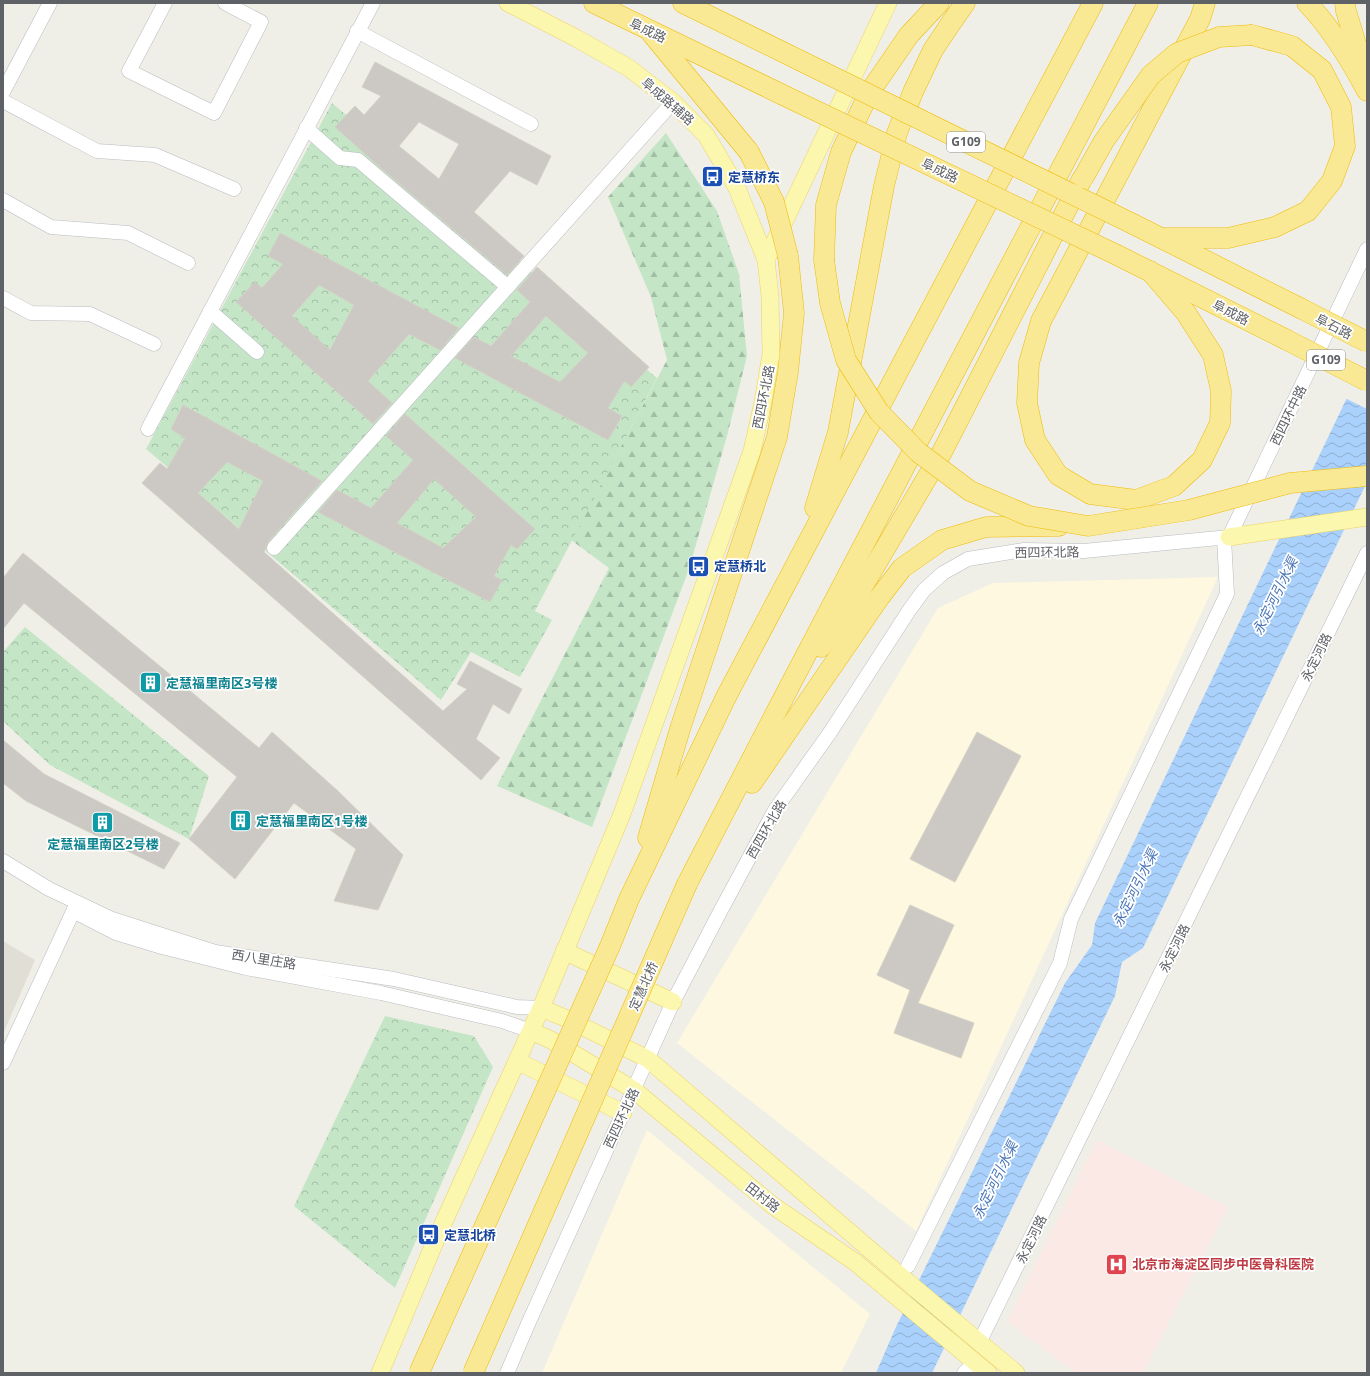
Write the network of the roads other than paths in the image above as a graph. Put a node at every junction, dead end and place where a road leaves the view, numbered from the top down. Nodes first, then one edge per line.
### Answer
1 (50, 3) edge
2 (165, 3) edge
3 (225, 3) edge
4 (373, 3) edge
5 (508, 3) edge
6 (594, 3) edge
7 (683, 3) edge
8 (888, 3) edge
9 (939, 3) edge
10 (965, 3) edge
11 (1093, 3) edge
12 (1148, 3) edge
13 (1205, 3) edge
14 (1307, 3) edge
15 (1345, 3) edge
16 (648, 30) junction
17 (357, 31) junction
18 (1367, 78) edge
19 (1367, 91) edge
20 (3, 92) edge
21 (3, 101) edge
22 (673, 102) junction
23 (531, 124) dead end
24 (306, 128) junction
25 (234, 189) dead end
26 (3, 200) edge
27 (1162, 238) junction
28 (1367, 249) edge
29 (766, 260) junction
30 (188, 263) dead end
31 (1150, 271) junction
32 (508, 287) junction
33 (3, 298) edge
34 (210, 311) junction
35 (1367, 342) edge
36 (154, 344) dead end
37 (257, 352) dead end
38 (1367, 381) edge
39 (148, 429) dead end
40 (1367, 476) edge
41 (1366, 517) edge
42 (1088, 526) junction
43 (1226, 538) junction
44 (274, 548) dead end
45 (1367, 553) edge
46 (801, 554) junction
47 (786, 693) junction
48 (705, 850) junction
49 (3, 861) edge
50 (3, 872) edge
51 (629, 899) junction
52 (74, 907) junction
53 (564, 951) junction
54 (674, 1002) junction
55 (541, 1008) junction
56 (531, 1031) junction
57 (648, 1059) junction
58 (517, 1061) junction
59 (3, 1064) edge
60 (634, 1090) junction
61 (623, 1113) junction
62 (908, 1266) dead end
63 (976, 1339) junction
64 (967, 1362) edge
65 (380, 1373) edge
66 (419, 1373) edge
67 (473, 1373) edge
68 (507, 1373) edge
69 (988, 1373) edge
70 (1016, 1373) edge

1 - 20 street
2 - 3 street
4 - 17 street
5 - 22 main road, 阜成路辅路
6 - 16 highway, 阜成路 / G109
7 - 27 highway, G109, bridge
8 - 29 main road
9 - 42 highway, bridge
10 - 46 highway
11 - 46 highway
12 - 47 highway
13 - 31 highway
14 - 19 highway
15 - 18 highway
16 - 31 highway, 阜成路 / G109, bridge
16 - 51 highway, bridge
17 - 23 street
17 - 24 street
21 - 25 street
22 - 29 main road, 阜成路辅路
22 - 32 street
24 - 32 street
24 - 34 street
26 - 30 street
27 - 35 highway, 阜石路 / G109, bridge
27 - 47 highway, bridge
28 - 43 street, 西四环中路
29 - 53 main road, 西四环北路
31 - 38 highway, 阜成路 / G109, bridge
32 - 44 street
33 - 36 street
34 - 37 street
34 - 39 street
40 - 42 highway, bridge
41 - 43 main road
42 - 48 highway, bridge
43 - 54 street, 西四环北路
43 - 62 street
45 - 63 street, 永定河路
46 - 51 highway
47 - 48 highway
48 - 67 highway, 定慧北桥, bridge
49 - 52 street, 西八里庄路
50 - 52 street, 西八里庄路
51 - 66 highway, bridge
52 - 55 street, 西八里庄路
52 - 56 street, 西八里庄路
52 - 59 street
53 - 54 main road
53 - 55 main road, 西四环北路
54 - 57 street, 西四环北路
55 - 56 main road, 西四环北路
55 - 57 main road
56 - 58 main road, 西四环北路
56 - 60 main road, 田村路
57 - 60 street, 西四环北路
57 - 63 main road
58 - 61 main road
58 - 65 main road, 西四环北路
60 - 61 street, 西四环北路
60 - 64 main road, 田村路
61 - 68 street, 西四环北路
63 - 70 main road
64 - 69 main road, 田村路

